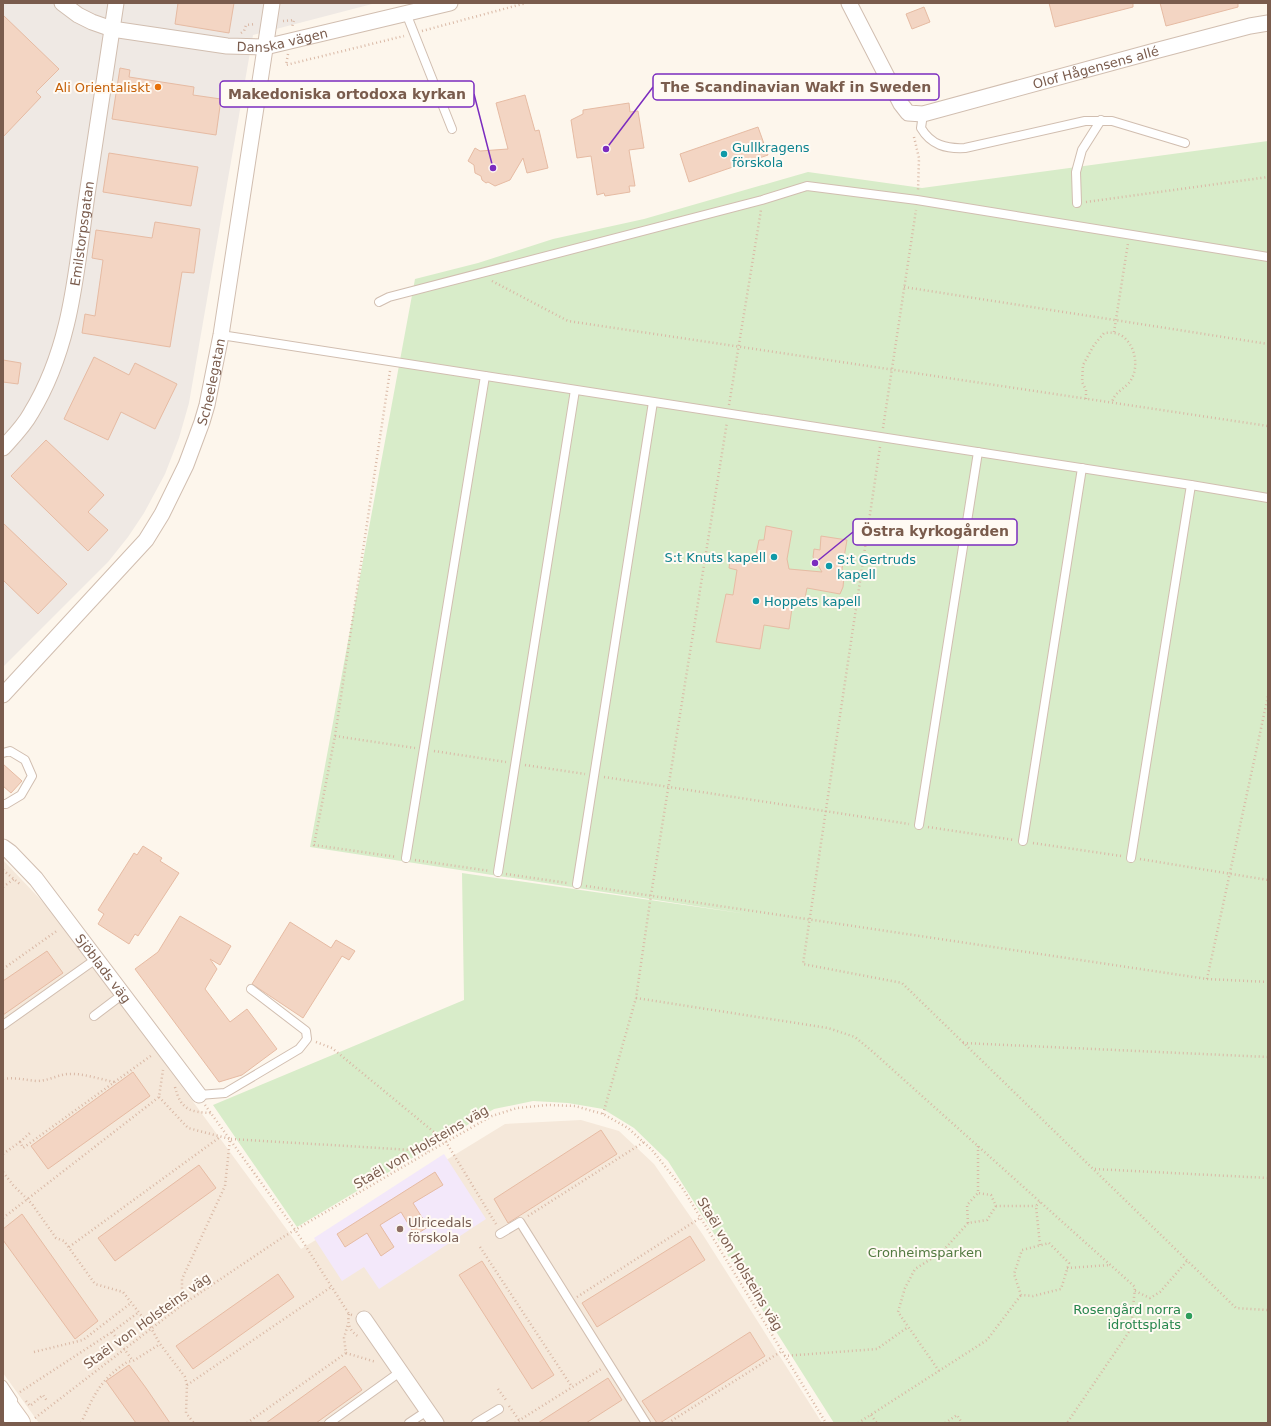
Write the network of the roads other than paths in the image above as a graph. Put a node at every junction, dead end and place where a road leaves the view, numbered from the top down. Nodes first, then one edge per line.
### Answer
1 (62, 3) edge
2 (116, 3) edge
3 (272, 3) edge
4 (450, 3) edge
5 (849, 3) edge
6 (406, 13) junction
7 (1268, 23) edge
8 (112, 29) junction
9 (266, 47) junction
10 (916, 113) junction
11 (1101, 120) junction
12 (452, 130) dead end
13 (1185, 143) dead end
14 (1077, 203) dead end
15 (1268, 257) edge
16 (379, 302) dead end
17 (221, 335) junction
18 (485, 376) junction
19 (575, 390) junction
20 (653, 402) junction
21 (3, 448) edge
22 (978, 452) junction
23 (1082, 468) junction
24 (1191, 485) junction
25 (1268, 498) edge
26 (3, 695) edge
27 (3, 753) edge
28 (3, 804) edge
29 (919, 825) road end
30 (1022, 841) road end
31 (3, 847) edge
32 (406, 858) road end
33 (1131, 858) road end
34 (498, 872) road end
35 (577, 884) road end
36 (96, 959) junction
37 (251, 989) dead end
38 (123, 994) junction
39 (94, 1016) dead end
40 (3, 1025) edge
41 (198, 1095) joint
42 (500, 1234) road end
43 (364, 1319) road end
44 (400, 1372) junction
45 (3, 1385) edge
46 (13, 1394) edge
47 (499, 1408) dead end
48 (427, 1411) junction
49 (27, 1422) edge
50 (329, 1423) edge
51 (409, 1423) edge
52 (436, 1423) edge
53 (476, 1423) edge
54 (646, 1423) edge

1 - 8 street, Danska vägen
2 - 8 street, Emilstorpsgatan
3 - 9 street, Scheelegatan
4 - 6 street, Danska vägen
5 - 10 street
6 - 9 street, Danska vägen
6 - 12 lane
7 - 10 street, Olof Hågensens allé
8 - 9 street, Danska vägen
8 - 21 street, Emilstorpsgatan
9 - 17 street, Scheelegatan
10 - 11 lane
11 - 13 lane
11 - 14 lane
15 - 16 lane
17 - 18 lane
17 - 26 street, Scheelegatan
18 - 19 lane
18 - 32 lane
19 - 20 lane
19 - 34 lane
20 - 22 lane
20 - 35 lane
22 - 23 lane
22 - 29 lane
23 - 24 lane
23 - 30 lane
24 - 25 lane
24 - 33 lane
27 - 28 lane
31 - 36 street, Sjöblads väg
36 - 38 street, Sjöblads väg
36 - 40 lane
37 - 41 lane
38 - 39 lane
38 - 41 street, Sjöblads väg
42 - 54 lane
43 - 44 street
44 - 48 street
44 - 50 lane
45 - 49 lane
46 - 49 main road
47 - 53 lane
48 - 51 lane
48 - 52 street

